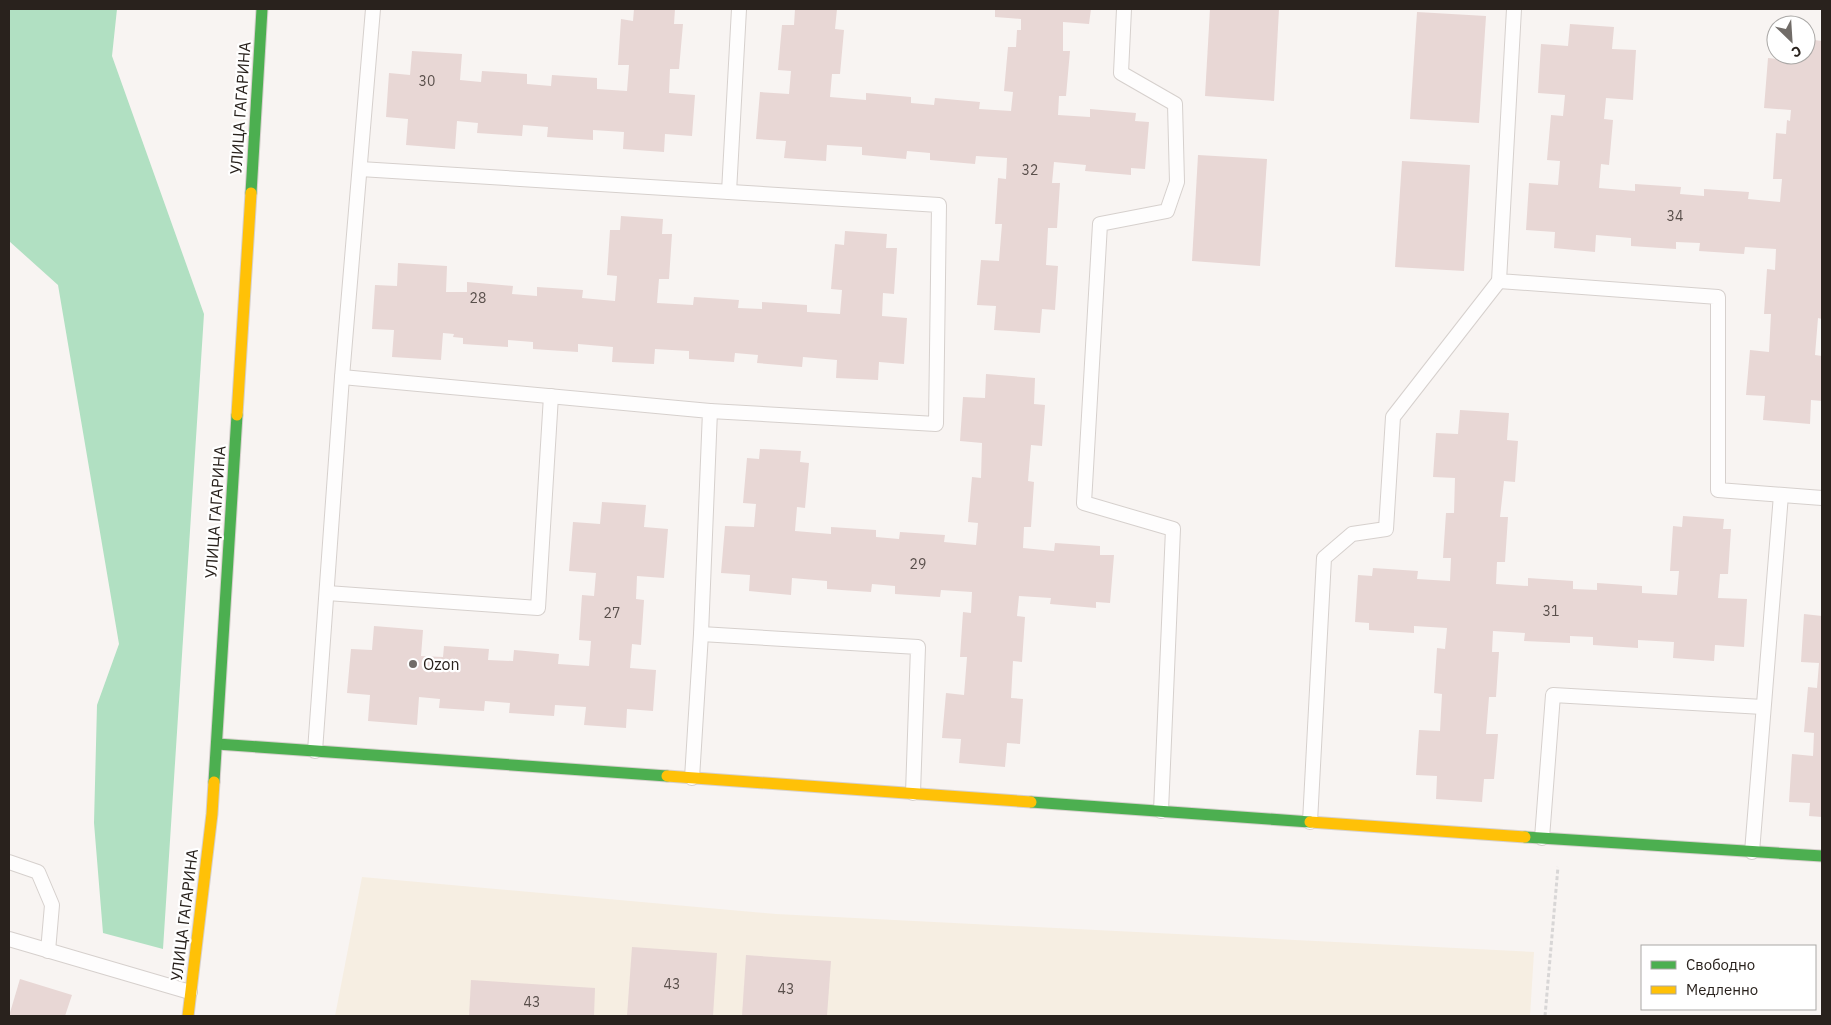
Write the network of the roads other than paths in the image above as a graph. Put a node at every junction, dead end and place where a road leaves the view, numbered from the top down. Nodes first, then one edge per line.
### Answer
1 (262, 9) edge
2 (373, 9) edge
3 (739, 9) edge
4 (1124, 9) edge
5 (1514, 9) edge
6 (360, 168) junction
7 (729, 192) junction
8 (1500, 281) junction
9 (342, 377) junction
10 (551, 396) junction
11 (710, 411) junction
12 (1781, 495) junction
13 (1822, 498) edge
14 (326, 593) junction
15 (701, 634) junction
16 (1764, 708) junction
17 (217, 744) junction
18 (315, 751) junction
19 (692, 778) junction
20 (914, 794) junction
21 (1161, 811) junction
22 (1310, 822) junction
23 (1542, 838) junction
24 (1752, 852) junction
25 (1822, 856) edge
26 (9, 862) edge
27 (9, 939) edge
28 (48, 951) junction
29 (190, 992) junction
30 (188, 1016) edge

1 - 17 street, УЛИЦА ГАГАРИНА
2 - 6 lane
3 - 7 lane
4 - 21 lane
5 - 8 lane
6 - 7 lane
6 - 9 lane
7 - 11 lane
8 - 12 lane
8 - 22 lane
9 - 10 lane
9 - 14 lane
10 - 11 lane
10 - 14 lane
11 - 15 lane
12 - 13 lane
12 - 16 lane
14 - 18 lane
15 - 19 lane
15 - 20 lane
16 - 23 lane
16 - 24 lane
17 - 18 street
17 - 29 street, УЛИЦА ГАГАРИНА
18 - 19 street
19 - 20 street
20 - 21 street
21 - 22 street
22 - 23 street
23 - 24 street
24 - 25 street
26 - 28 lane
27 - 28 lane
28 - 29 lane
29 - 30 street, УЛИЦА ГАГАРИНА

